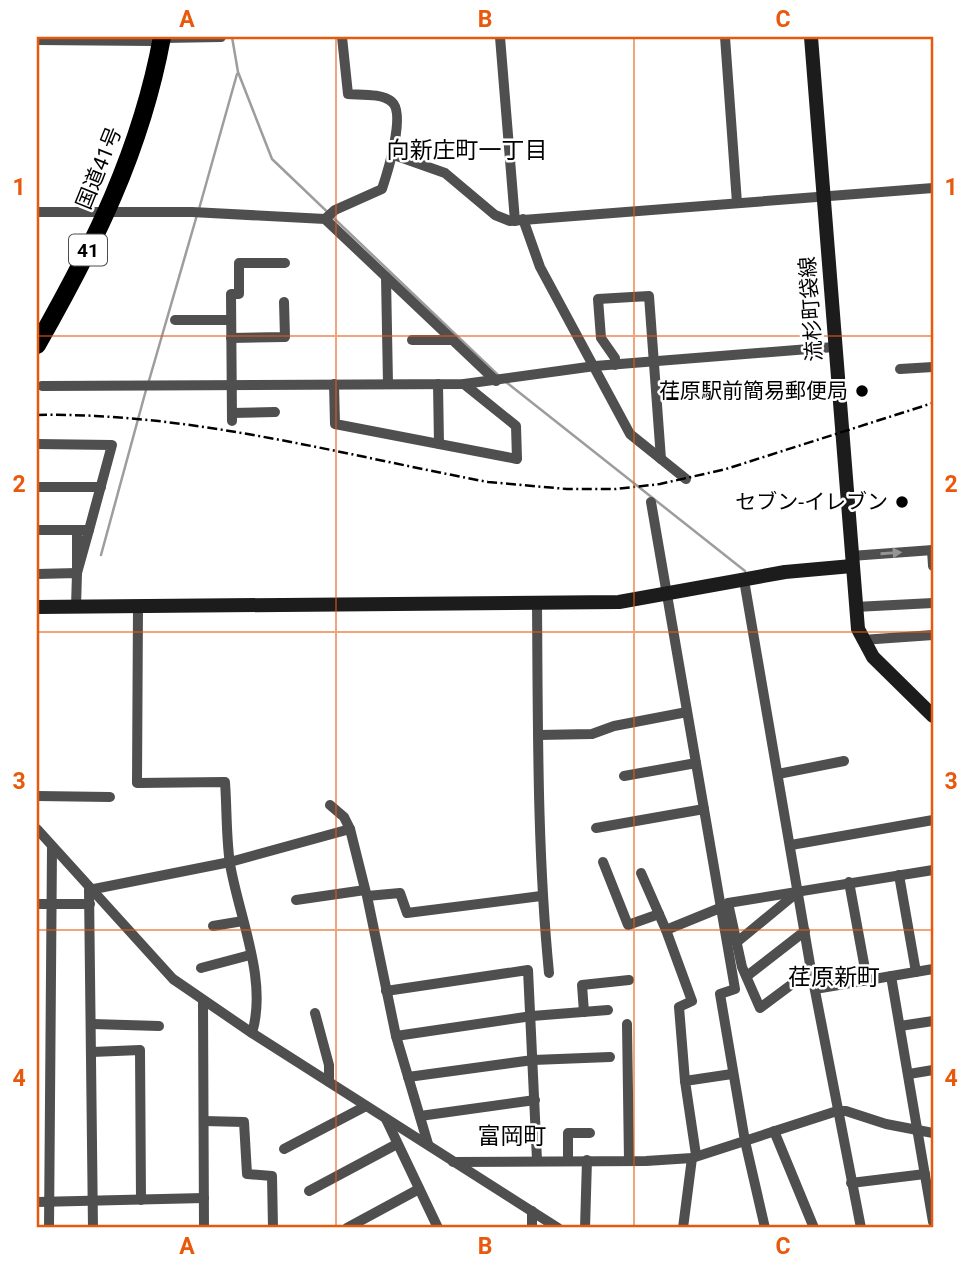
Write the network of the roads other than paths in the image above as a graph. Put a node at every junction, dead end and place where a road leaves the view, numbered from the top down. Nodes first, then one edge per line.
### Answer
1 (221, 37) edge
2 (342, 37) edge
3 (500, 37) edge
4 (725, 37) edge
5 (811, 37) edge
6 (157, 38) edge
7 (37, 40) edge
8 (129, 150) junction
9 (394, 155) junction
10 (933, 188) edge
11 (824, 197) junction
12 (737, 203) junction
13 (37, 212) edge
14 (325, 219) junction
15 (519, 220) junction
16 (285, 263) dead end
17 (386, 277) junction
18 (284, 302) dead end
19 (175, 320) dead end
20 (231, 320) junction
21 (37, 328) edge
22 (231, 338) junction
23 (412, 340) dead end
24 (453, 340) junction
25 (37, 345) edge
26 (834, 347) junction
27 (654, 362) junction
28 (615, 365) junction
29 (595, 366) junction
30 (933, 367) edge
31 (900, 369) dead end
32 (496, 381) junction
33 (231, 384) junction
34 (334, 384) junction
35 (388, 384) junction
36 (438, 384) junction
37 (464, 384) junction
38 (42, 386) dead end
39 (275, 412) dead end
40 (37, 444) edge
41 (439, 444) junction
42 (661, 459) junction
43 (686, 479) dead end
44 (37, 487) edge
45 (101, 487) junction
46 (651, 502) dead end
47 (37, 530) edge
48 (77, 530) junction
49 (89, 530) junction
50 (933, 550) edge
51 (851, 561) junction
52 (933, 566) edge
53 (37, 573) edge
54 (77, 573) junction
55 (744, 580) junction
56 (667, 594) junction
57 (537, 603) junction
58 (933, 603) edge
59 (138, 606) junction
60 (37, 607) edge
61 (76, 607) junction
62 (856, 607) junction
63 (933, 635) edge
64 (862, 640) junction
65 (687, 712) junction
66 (933, 716) edge
67 (538, 735) junction
68 (844, 761) dead end
69 (696, 762) junction
70 (778, 774) junction
71 (624, 776) dead end
72 (37, 796) edge
73 (110, 797) dead end
74 (330, 804) dead end
75 (704, 809) junction
76 (933, 820) edge
77 (596, 828) dead end
78 (37, 829) edge
79 (350, 829) junction
80 (791, 845) junction
81 (52, 847) junction
82 (230, 862) junction
83 (603, 862) dead end
84 (933, 870) edge
85 (641, 873) dead end
86 (899, 875) junction
87 (849, 882) junction
88 (89, 890) junction
89 (799, 891) junction
90 (366, 893) junction
91 (541, 896) junction
92 (296, 900) dead end
93 (37, 904) edge
94 (50, 904) junction
95 (90, 904) junction
96 (723, 906) junction
97 (659, 914) junction
98 (243, 920) junction
99 (213, 926) dead end
100 (666, 930) junction
101 (805, 931) junction
102 (737, 942) junction
103 (250, 955) junction
104 (201, 968) dead end
105 (933, 969) edge
106 (811, 970) junction
107 (916, 972) junction
108 (549, 973) dead end
109 (747, 976) junction
110 (891, 976) junction
111 (629, 979) dead end
112 (867, 980) junction
113 (816, 989) junction
114 (386, 991) junction
115 (203, 1001) junction
116 (608, 1010) dead end
117 (584, 1012) junction
118 (314, 1013) dead end
119 (532, 1016) junction
120 (933, 1021) edge
121 (92, 1024) junction
122 (627, 1024) dead end
123 (159, 1026) dead end
124 (901, 1026) junction
125 (251, 1033) junction
126 (396, 1036) junction
127 (92, 1052) junction
128 (610, 1057) dead end
129 (533, 1059) junction
130 (933, 1070) edge
131 (909, 1073) junction
132 (732, 1074) junction
133 (408, 1077) junction
134 (685, 1081) junction
135 (329, 1082) junction
136 (535, 1100) junction
137 (366, 1106) junction
138 (837, 1111) junction
139 (420, 1116) junction
140 (385, 1119) junction
141 (204, 1121) junction
142 (774, 1131) junction
143 (590, 1132) dead end
144 (919, 1132) junction
145 (933, 1133) edge
146 (745, 1141) junction
147 (397, 1143) junction
148 (428, 1144) junction
149 (284, 1149) dead end
150 (694, 1156) junction
151 (537, 1160) junction
152 (568, 1160) junction
153 (587, 1160) junction
154 (629, 1161) junction
155 (452, 1162) junction
156 (925, 1174) junction
157 (851, 1183) junction
158 (419, 1189) junction
159 (309, 1191) dead end
160 (204, 1198) junction
161 (141, 1200) junction
162 (93, 1201) junction
163 (37, 1202) edge
164 (49, 1202) junction
165 (532, 1212) junction
166 (933, 1222) edge
167 (49, 1228) edge
168 (93, 1228) edge
169 (204, 1228) edge
170 (274, 1228) edge
171 (347, 1228) edge
172 (438, 1228) edge
173 (532, 1228) edge
174 (558, 1228) edge
175 (585, 1228) edge
176 (683, 1228) edge
177 (765, 1228) edge
178 (814, 1228) edge
179 (861, 1228) edge

1 - 6 street
2 - 9 street
3 - 15 street
4 - 12 street
5 - 11 street, 流杉町袋線
6 - 7 street
6 - 8 highway, 国道41号 / 41
8 - 21 highway, 国道41号 / 41
8 - 25 highway, 国道41号 / 41
9 - 14 street
9 - 15 street
10 - 11 street
11 - 12 street
11 - 26 street, 流杉町袋線
12 - 15 street
13 - 14 street
14 - 17 street
15 - 29 street
16 - 20 street
17 - 24 street
17 - 35 street
18 - 22 street
19 - 20 street
20 - 22 street
22 - 33 street
23 - 24 street
24 - 32 street
26 - 27 street
26 - 51 street, 流杉町袋線
27 - 28 street
27 - 28 street
27 - 42 street
28 - 29 street
29 - 32 street
29 - 42 street
30 - 31 street
32 - 37 street
33 - 34 street
33 - 38 street
33 - 39 street
34 - 35 street
34 - 41 street
35 - 36 street
36 - 37 street
36 - 41 street
37 - 41 street
40 - 45 street
42 - 43 street
44 - 45 street
45 - 49 street
46 - 56 street
47 - 48 street
48 - 49 street
48 - 54 street
49 - 54 street
51 -> 50 street
50 - 52 street
51 - 55 street
51 - 62 street, 流杉町袋線
53 - 54 street
54 - 61 street
55 - 56 street
55 - 70 street
56 - 57 street
56 - 65 street
57 - 59 street
57 - 67 street
58 - 62 street
59 - 61 street
59 - 82 street
60 - 61 street
62 - 64 street, 流杉町袋線
63 - 64 street
64 - 66 street, 流杉町袋線
65 - 67 street
65 - 69 street
67 - 91 street
68 - 70 street
69 - 71 street
69 - 75 street
70 - 80 street
72 - 73 street
74 - 79 street
75 - 77 street
75 - 96 street
76 - 80 street
78 - 81 street
79 - 82 street
79 - 90 street
80 - 89 street
81 - 88 street
81 - 94 street
82 - 88 street
82 - 98 street
83 - 97 street
84 - 86 street
85 - 97 street
86 - 87 street
86 - 107 street
87 - 89 street
87 - 112 street
88 - 95 street
88 - 115 street
89 - 96 street
89 - 101 street
89 - 102 street
90 - 91 street
90 - 92 street
90 - 114 street
91 - 108 street
93 - 94 street
94 - 95 street
94 - 164 street
95 - 121 street
96 - 100 street
96 - 102 street
96 - 132 street
97 - 100 street
98 - 99 street
98 - 103 street
100 - 134 street
101 - 106 street
101 - 109 street
102 - 109 street
103 - 104 street
103 - 125 street
105 - 107 street
106 - 109 street
106 - 113 street
107 - 110 street
110 - 112 street
110 - 124 street
111 - 117 street
112 - 113 street
113 - 138 street
114 - 119 street
114 - 126 street
115 - 125 street
115 - 141 street
116 - 117 street
117 - 119 street
118 - 135 street
119 - 126 street
119 - 129 street
120 - 124 street
121 - 123 street
121 - 127 street
122 - 154 street
124 - 131 street
125 - 135 street
126 - 133 street
127 - 161 street
127 - 162 street
128 - 129 street
129 - 133 street
129 - 136 street
130 - 131 street
131 - 144 street
132 - 134 street
132 - 146 street
133 - 139 street
134 - 150 street
135 - 137 street
136 - 139 street
136 - 151 street
137 - 140 street
137 - 149 street
138 - 142 street
138 - 144 street
138 - 157 street
139 - 148 street
140 - 147 street
140 - 148 street
141 - 160 street
141 - 170 street
142 - 146 street
142 - 178 street
143 - 152 street
144 - 145 street
144 - 156 street
146 - 150 street
146 - 177 street
147 - 158 street
147 - 159 street
148 - 155 street
150 - 154 street
150 - 176 street
151 - 152 street
151 - 155 street
152 - 153 street
153 - 154 street
153 - 175 street
155 - 165 street
156 - 157 street
156 - 166 street
157 - 179 street
158 - 171 street
158 - 172 street
160 - 161 street
160 - 169 street
161 - 162 street
162 - 164 street
162 - 168 street
163 - 164 street
164 - 167 street
165 - 173 street
165 - 174 street

